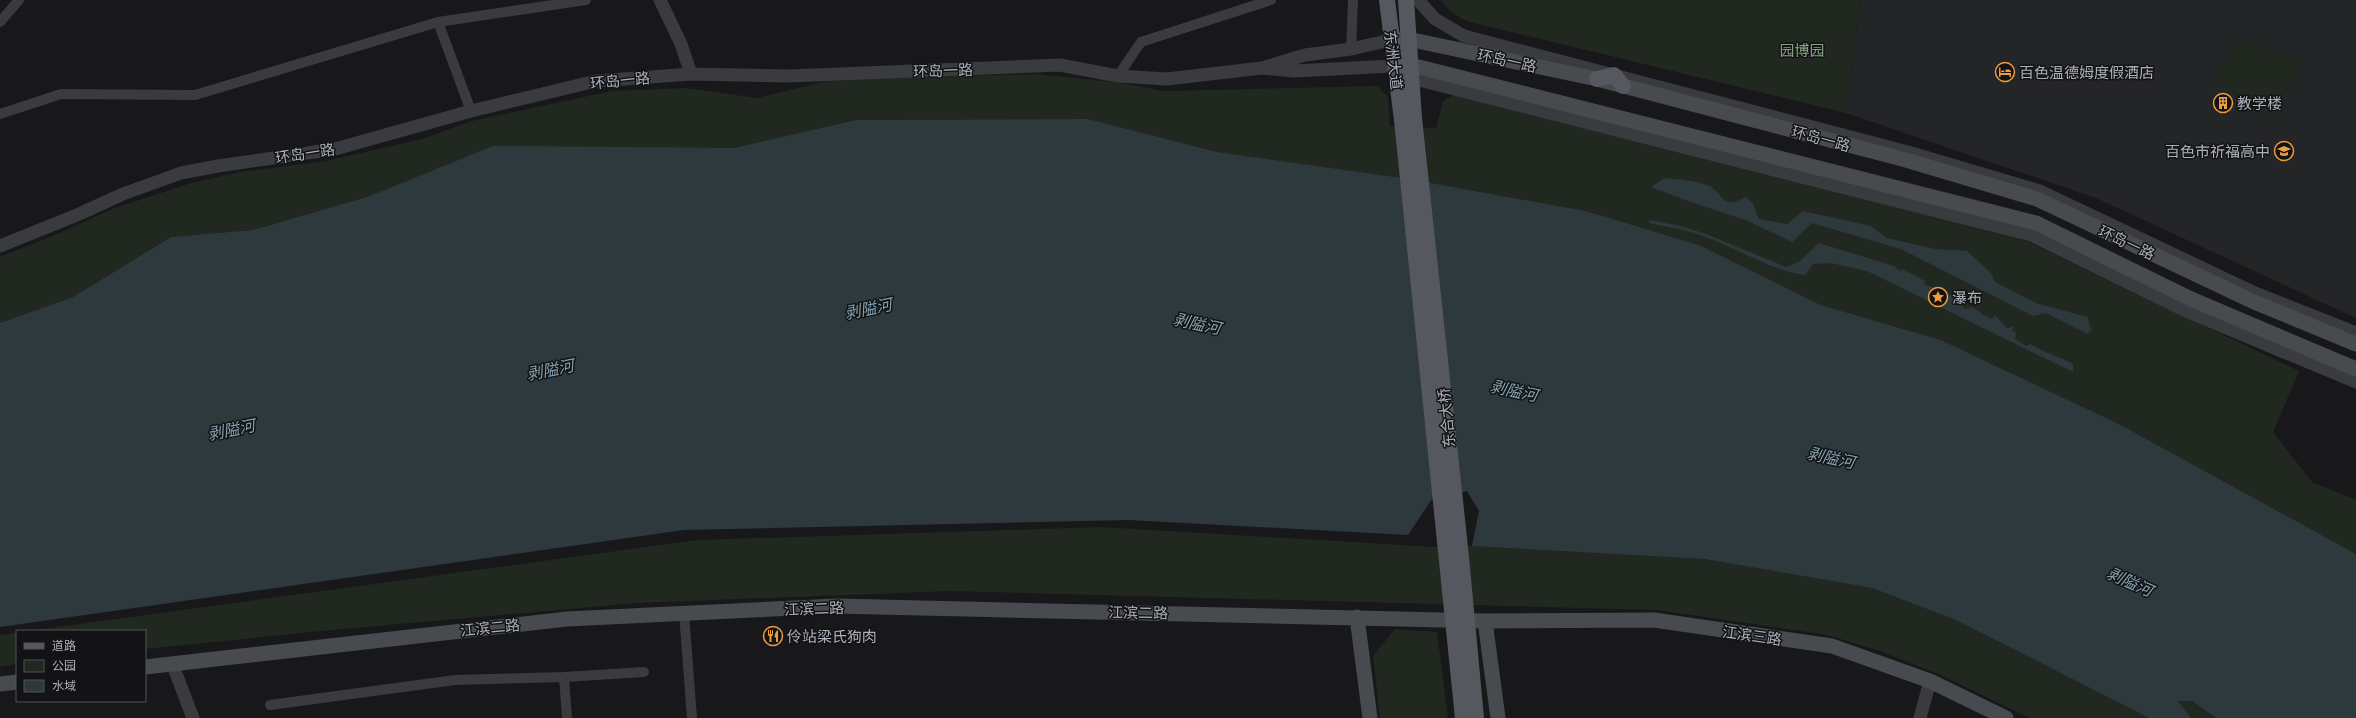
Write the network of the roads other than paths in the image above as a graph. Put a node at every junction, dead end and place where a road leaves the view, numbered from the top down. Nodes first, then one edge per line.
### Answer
1 (20, 0) edge
2 (586, 0) edge
3 (660, 0) edge
4 (1272, 0) edge
5 (1353, 0) edge
6 (1387, 0) edge
7 (1406, 0) edge
8 (1418, 0) edge
9 (0, 22) edge
10 (438, 22) junction
11 (1408, 39) junction
12 (1391, 40) junction
13 (1351, 49) junction
14 (1262, 68) junction
15 (1394, 71) junction
16 (1412, 71) junction
17 (690, 74) junction
18 (1118, 76) junction
19 (1597, 79) joint
20 (1619, 81) junction
21 (472, 111) junction
22 (0, 114) edge
23 (1408, 119) junction
24 (0, 246) edge
25 (2356, 333) edge
26 (2356, 344) edge
27 (2356, 369) edge
28 (2356, 382) edge
29 (684, 613) junction
30 (1357, 617) junction
31 (1485, 621) junction
32 (172, 663) junction
33 (146, 667) edge
34 (644, 672) dead end
35 (564, 678) junction
36 (1930, 681) junction
37 (16, 682) edge
38 (0, 684) edge
39 (270, 705) dead end
40 (193, 718) edge
41 (567, 718) edge
42 (692, 718) edge
43 (1370, 718) edge
44 (1463, 718) edge
45 (1476, 718) edge
46 (1498, 718) edge
47 (1920, 718) edge
48 (2006, 718) edge

1 - 9 street
2 - 10 street
3 - 17 street
4 - 18 street
5 - 13 street
6 - 12 main road, 东洲大道
7 - 11 main road, 东洲大道
8 - 20 street
10 - 21 street
10 - 22 street
11 - 12 main road, 环岛一路
11 - 16 main road, 东洲大道
11 - 19 main road, 环岛一路
12 - 13 street, 环岛一路
12 - 15 main road, 东洲大道
13 - 14 street, 环岛一路
14 - 15 street, 环岛一路
14 - 18 street, 环岛一路
15 - 16 main road, 环岛一路
15 - 23 main road, 东洲大道
16 - 23 main road, 东洲大道
16 - 27 main road, 环岛一路
16 - 28 street
17 - 18 street, 环岛一路
17 - 21 street, 环岛一路
19 - 20 main road
20 - 25 street
20 - 26 main road, 环岛一路
21 - 24 street, 环岛一路
23 - 44 main road, 东合大桥, bridge
23 - 45 main road, 东合大桥, bridge
29 - 30 main road, 江滨二路
29 - 32 main road, 江滨二路
29 - 42 street
30 - 31 main road, 江滨二路
30 - 43 main road
31 - 36 main road, 江滨三路
31 - 46 main road
32 - 33 main road, 江滨二路
32 - 40 street
34 - 35 street
35 - 39 street
35 - 41 street
36 - 47 street
36 - 48 main road, 江滨三路
37 - 38 main road

